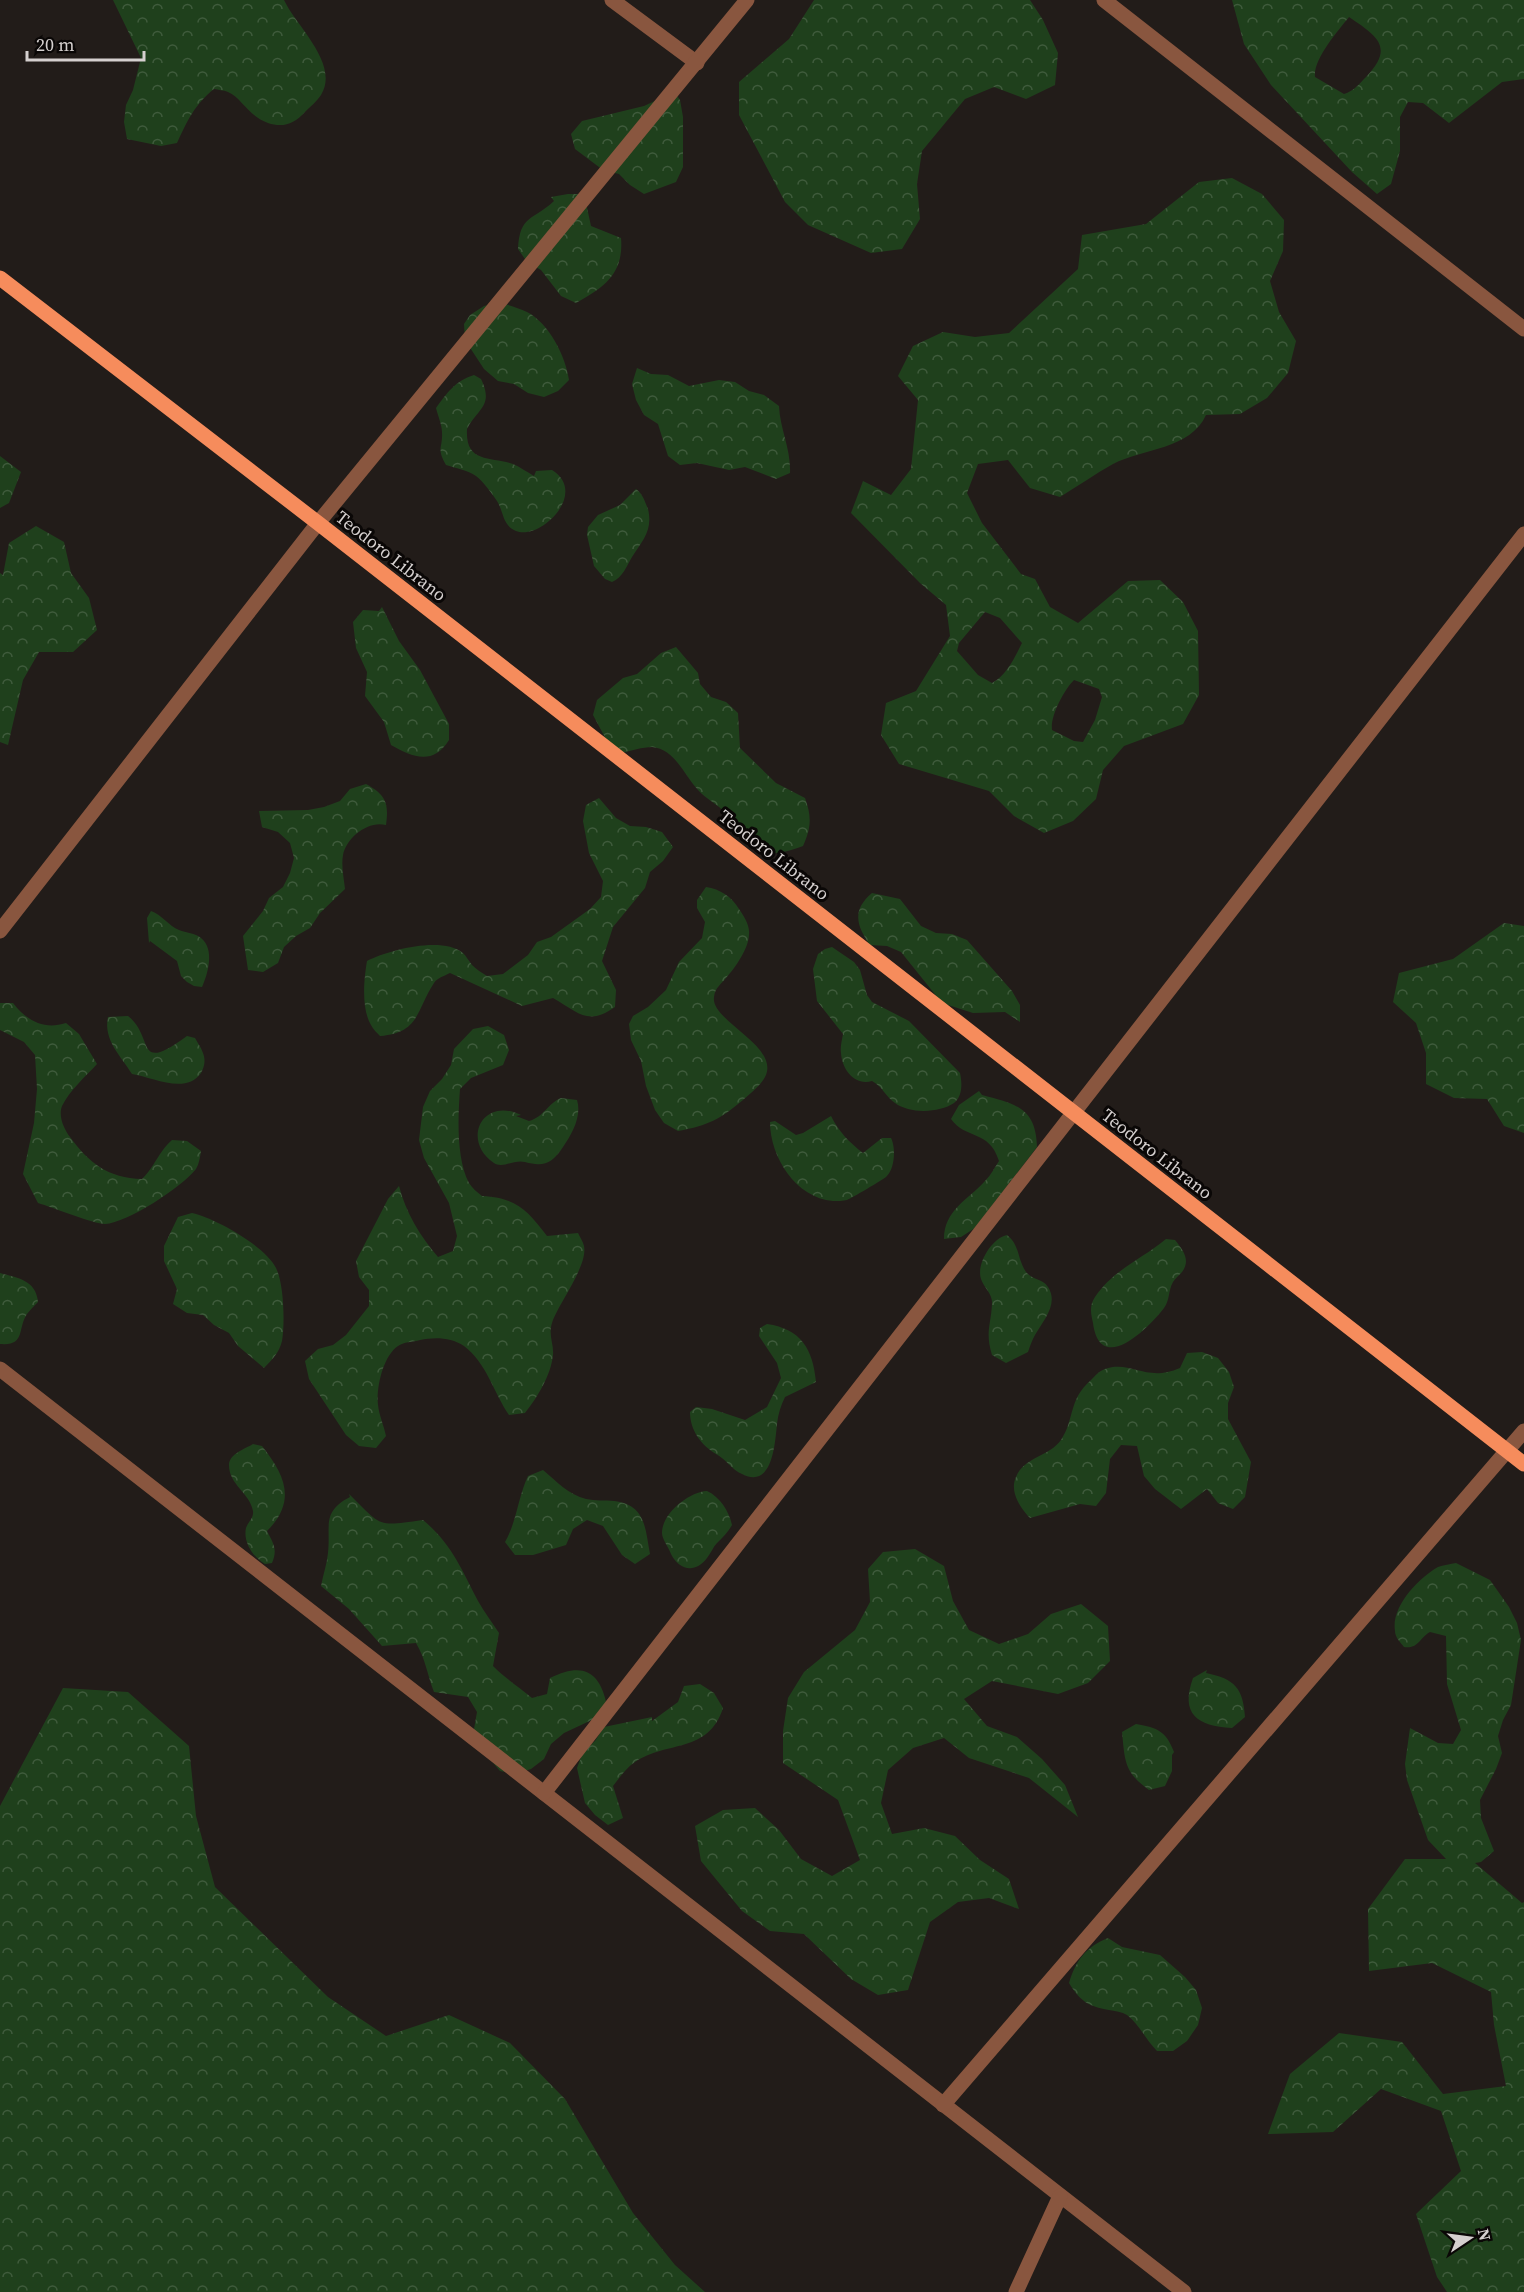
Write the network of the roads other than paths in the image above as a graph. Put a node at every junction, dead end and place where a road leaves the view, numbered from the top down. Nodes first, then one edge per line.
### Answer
1 (612, 0) edge
2 (747, 0) edge
3 (1104, 0) edge
4 (697, 63) junction
5 (0, 278) edge
6 (1524, 330) edge
7 (318, 523) junction
8 (1524, 534) edge
9 (0, 931) edge
10 (1073, 1113) junction
11 (0, 1369) edge
12 (1524, 1431) edge
13 (1507, 1451) junction
14 (1524, 1464) edge
15 (544, 1793) junction
16 (943, 2105) junction
17 (1060, 2196) junction
18 (1016, 2292) edge
19 (1184, 2292) edge

1 - 4 street
2 - 4 street
3 - 6 street
4 - 7 street
5 - 7 main road, Teodoro Librano
7 - 9 street
7 - 10 main road, Teodoro Librano
8 - 10 street
10 - 13 main road, Teodoro Librano
10 - 15 street
11 - 15 street
12 - 13 street
13 - 14 main road, Teodoro Librano
13 - 16 street
15 - 16 street
16 - 17 street
17 - 18 street
17 - 19 street

